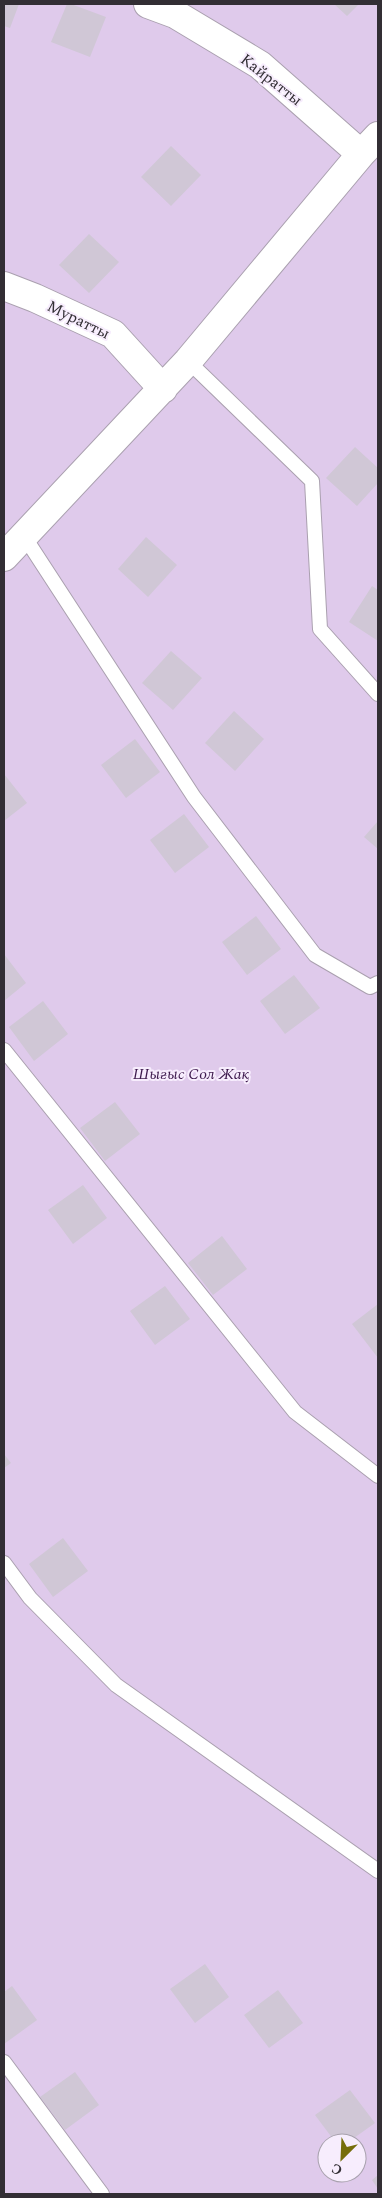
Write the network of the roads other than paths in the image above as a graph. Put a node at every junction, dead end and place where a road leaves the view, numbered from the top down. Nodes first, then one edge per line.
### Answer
1 (148, 4) edge
2 (370, 146) edge
3 (4, 286) edge
4 (188, 361) junction
5 (163, 390) junction
6 (24, 536) junction
7 (4, 557) edge
8 (378, 694) edge
9 (378, 983) edge
10 (4, 1050) edge
11 (378, 1476) edge
12 (4, 1563) edge
13 (378, 1871) edge
14 (4, 2062) edge
15 (102, 2194) edge

1 - 2 street, Кайратты
2 - 4 street
3 - 5 street, Муратты
4 - 5 street
4 - 8 lane
5 - 6 street
6 - 7 street
6 - 9 lane
10 - 11 lane
12 - 13 lane
14 - 15 lane

